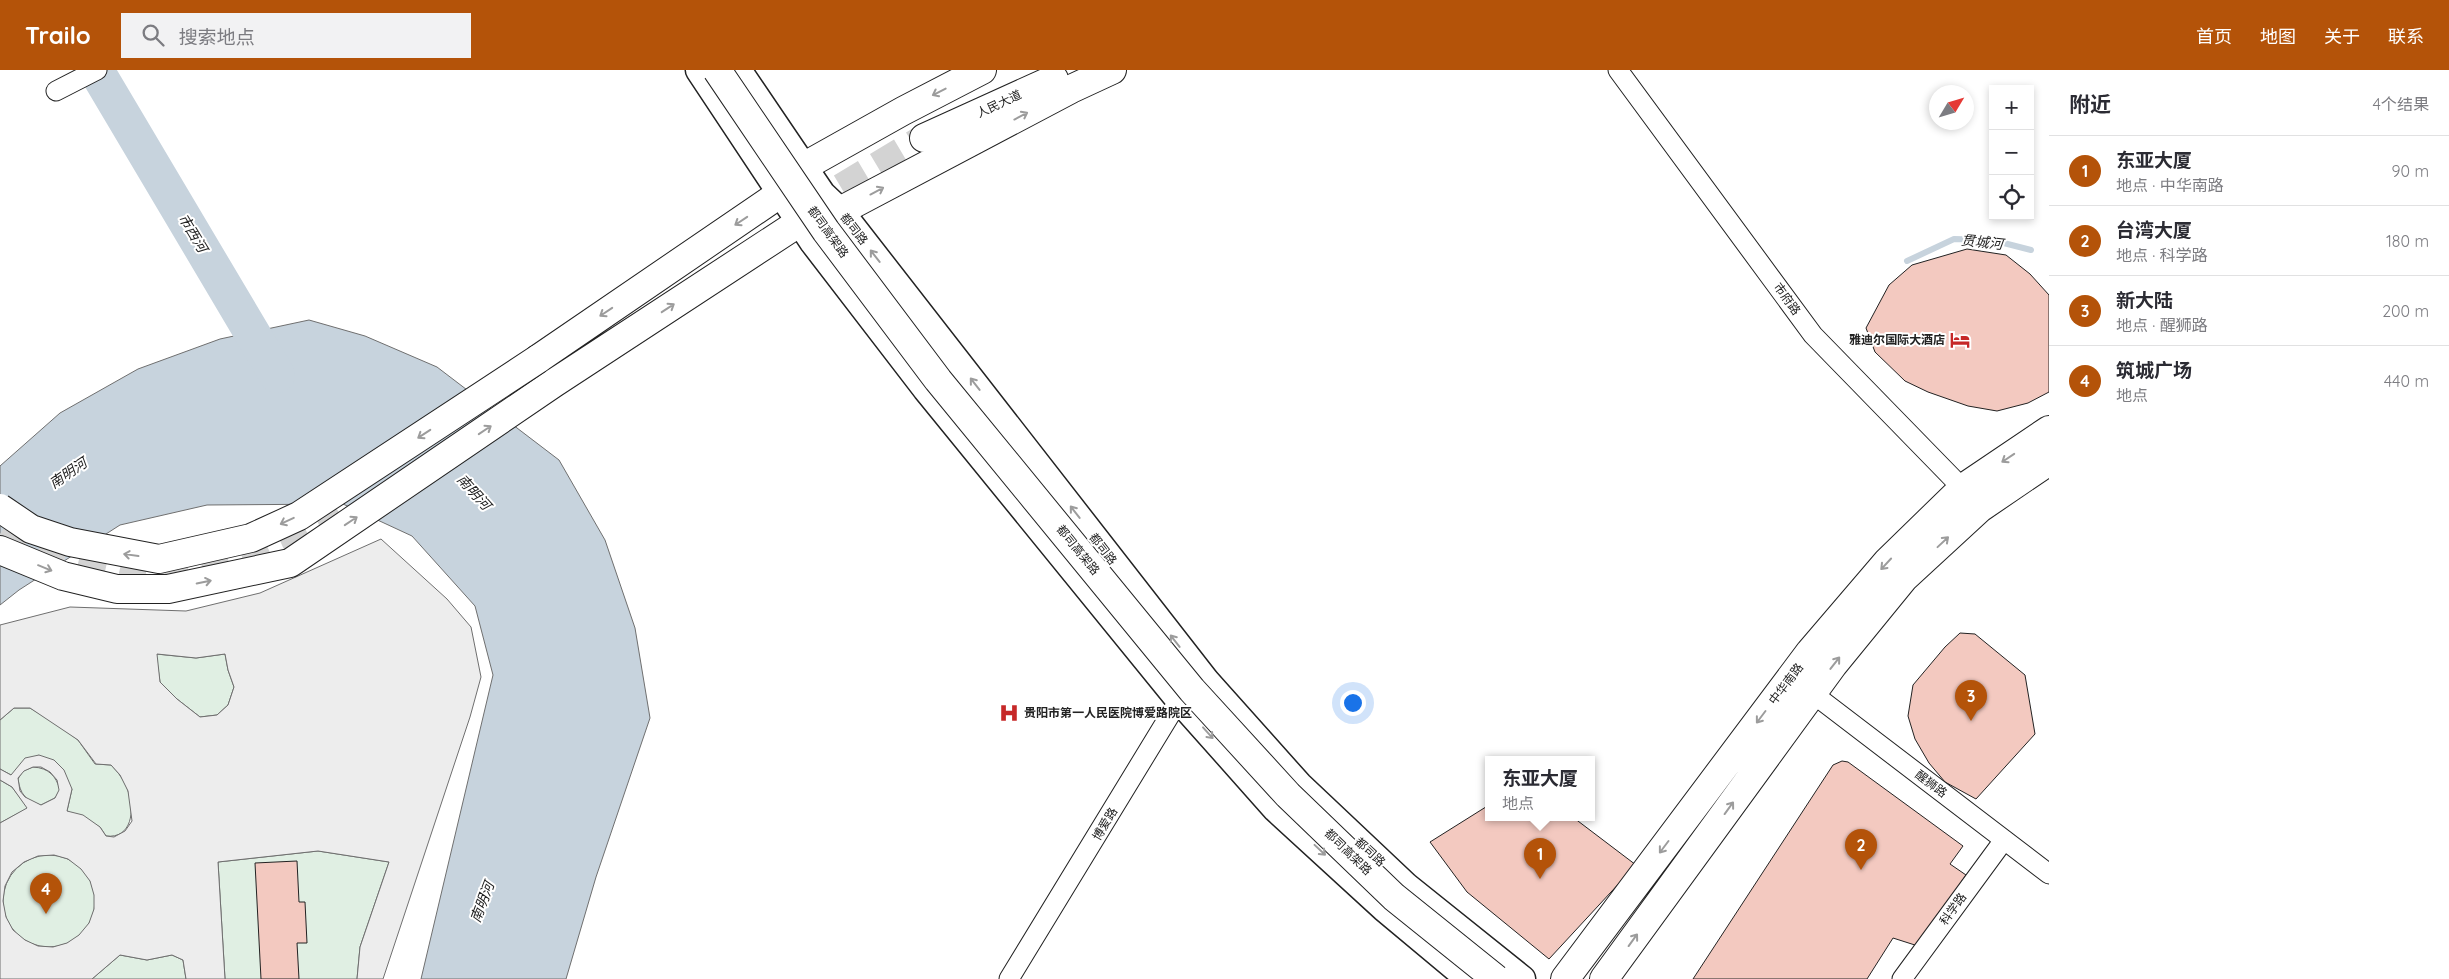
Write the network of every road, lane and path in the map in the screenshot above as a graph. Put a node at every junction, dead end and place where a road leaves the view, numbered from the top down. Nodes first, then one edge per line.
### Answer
1 (97, 70) edge
2 (699, 70) edge
3 (717, 70) edge
4 (738, 70) edge
5 (982, 70) edge
6 (1035, 70) edge
7 (1073, 70) edge
8 (1112, 70) edge
9 (1618, 70) edge
10 (56, 91) dead end
11 (803, 168) junction
12 (781, 193) junction
13 (840, 211) junction
14 (800, 222) junction
15 (2049, 430) edge
16 (2049, 461) edge
17 (1971, 498) junction
18 (0, 508) edge
19 (0, 550) edge
20 (1195, 666) junction
21 (1812, 693) junction
22 (1180, 701) junction
23 (2004, 840) junction
24 (2049, 874) edge
25 (1010, 979) edge
26 (1469, 979) edge
27 (1496, 979) edge
28 (1522, 979) edge
29 (1565, 979) edge
30 (1604, 979) edge
31 (1902, 979) edge

1 - 10 street
2 - 12 main road
3 - 27 main road, 都司高架路, bridge
4 - 11 main road, 都司路
5 -> 11 main road
6 - 7 main road, 人民大道
13 -> 8 main road
9 - 17 street, 市府路
11 - 12 main road
11 - 13 main road, 都司路
12 - 14 main road
12 -> 18 main road, bridge
13 - 14 main road
20 -> 13 main road, 都司路
19 -> 14 main road
14 - 22 main road
15 -> 17 main road, 中华南路
16 - 17 main road, 中华南路
21 -> 17 main road, 中华南路
17 -> 29 main road, 中华南路
20 - 22 street, 博爱路
20 - 28 main road, 都司路
21 - 23 street, 醒狮路
30 -> 21 main road, 中华南路
22 - 25 street, 博爱路
22 -> 26 main road
23 - 24 street, 醒狮路
23 - 31 street, 科学路

